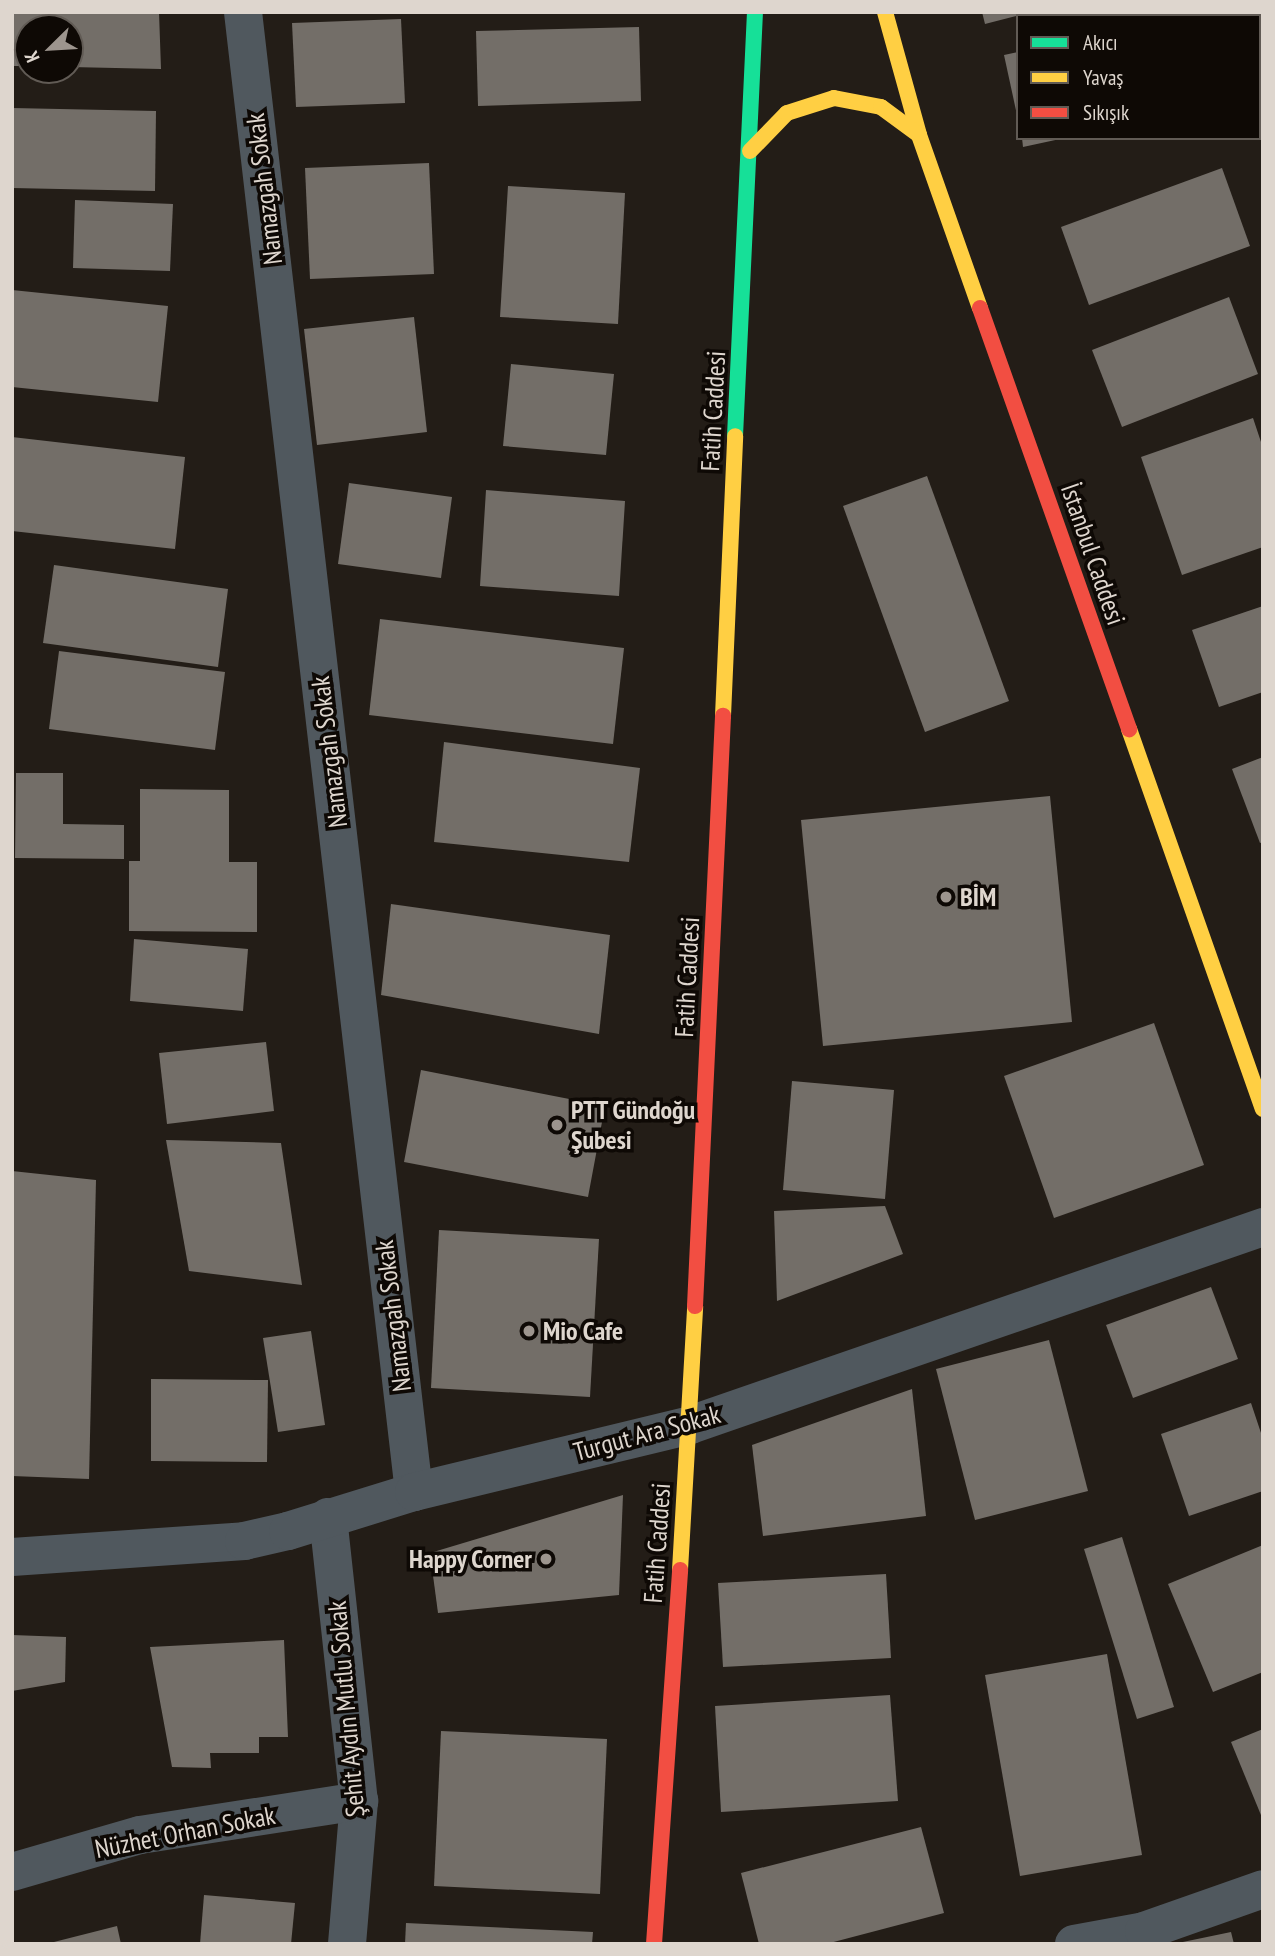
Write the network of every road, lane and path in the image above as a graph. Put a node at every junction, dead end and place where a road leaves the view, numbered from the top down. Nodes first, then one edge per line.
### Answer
1 (243, 12) edge
2 (755, 12) edge
3 (885, 12) edge
4 (919, 135) junction
5 (750, 151) junction
6 (1263, 1109) edge
7 (1263, 1227) edge
8 (690, 1424) junction
9 (414, 1492) junction
10 (328, 1517) junction
11 (12, 1557) edge
12 (359, 1801) junction
13 (12, 1872) edge
14 (1263, 1889) edge
15 (347, 1944) edge
16 (654, 1944) edge
17 (1074, 1944) edge

1 - 9 street, Namazgah Sokak
2 - 5 main road, Fatih Caddesi
3 - 4 main road, İstanbul Caddesi
4 - 5 main road
4 - 6 main road, İstanbul Caddesi
5 - 8 main road, Fatih Caddesi
7 - 8 street, Turgut Ara Sokak
8 - 9 street, Turgut Ara Sokak
8 - 16 main road, Fatih Caddesi
9 - 10 street, Turgut Ara Sokak
10 - 11 street, Turgut Ara Sokak
10 - 12 street, Şehit Aydın Mutlu Sokak
12 - 13 street, Nüzhet Orhan Sokak
12 - 15 street, Şehit Aydın Mutlu Sokak
14 - 17 street

